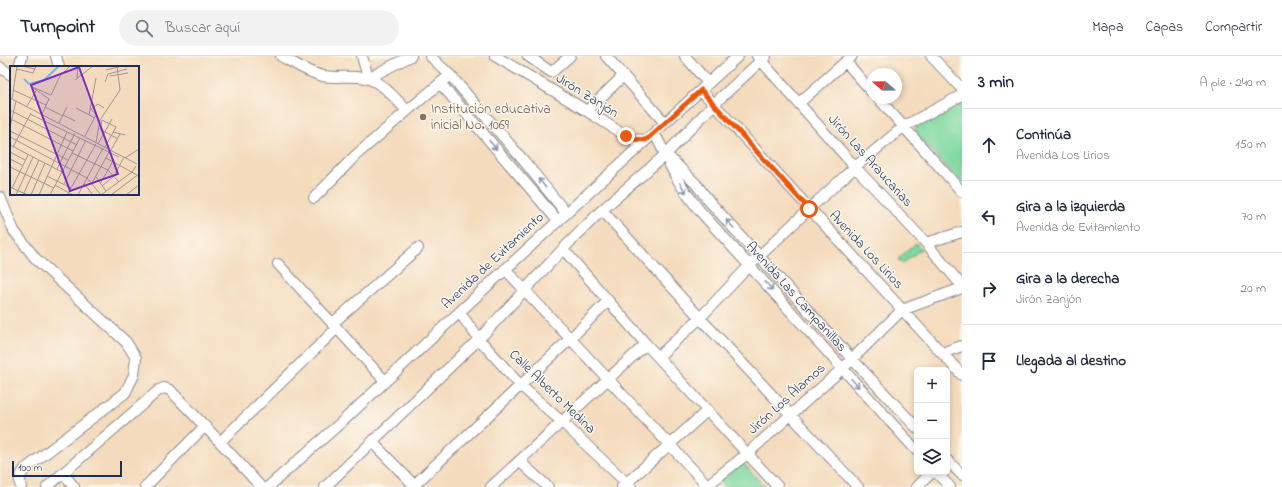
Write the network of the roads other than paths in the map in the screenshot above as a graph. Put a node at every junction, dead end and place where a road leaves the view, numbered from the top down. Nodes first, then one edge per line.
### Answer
1 (22, 56) edge
2 (281, 56) edge
3 (362, 56) edge
4 (411, 56) edge
5 (430, 56) edge
6 (495, 56) edge
7 (528, 56) edge
8 (570, 56) edge
9 (606, 56) edge
10 (685, 56) edge
11 (738, 56) edge
12 (931, 56) edge
13 (761, 57) edge
14 (849, 59) edge
15 (19, 66) edge
16 (0, 67) edge
17 (10, 74) edge
18 (450, 75) junction
19 (623, 76) junction
20 (368, 78) junction
21 (440, 83) junction
22 (866, 83) edge
23 (705, 86) junction
24 (962, 89) edge
25 (962, 95) edge
26 (799, 103) junction
27 (714, 104) junction
28 (883, 104) edge
29 (406, 111) junction
30 (587, 111) junction
31 (665, 123) junction
32 (903, 127) junction
33 (654, 133) junction
34 (646, 140) junction
35 (666, 154) junction
36 (855, 167) junction
37 (962, 192) edge
38 (0, 197) edge
39 (314, 198) dead end
40 (809, 209) junction
41 (602, 210) junction
42 (566, 213) junction
43 (558, 220) junction
44 (962, 232) edge
45 (926, 242) junction
46 (418, 248) dead end
47 (563, 249) junction
48 (759, 257) junction
49 (278, 264) dead end
50 (750, 265) junction
51 (505, 269) junction
52 (962, 287) edge
53 (525, 290) junction
54 (608, 300) junction
55 (902, 310) junction
56 (459, 312) junction
57 (700, 318) junction
58 (335, 326) junction
59 (479, 339) junction
60 (570, 339) junction
61 (646, 344) junction
62 (962, 346) edge
63 (942, 353) junction
64 (659, 356) junction
65 (852, 359) junction
66 (842, 369) junction
67 (962, 375) edge
68 (609, 380) junction
69 (385, 381) junction
70 (520, 385) junction
71 (708, 410) junction
72 (791, 414) junction
73 (562, 421) junction
74 (914, 425) edge
75 (205, 426) junction
76 (220, 442) junction
77 (372, 442) junction
78 (670, 445) junction
79 (914, 448) edge
80 (747, 454) junction
81 (519, 461) junction
82 (950, 463) edge
83 (63, 473) junction
84 (929, 475) edge
85 (939, 475) edge
86 (962, 476) edge
87 (414, 486) edge
88 (627, 486) edge
89 (707, 486) edge
90 (21, 487) edge
91 (47, 487) edge
92 (74, 487) edge
93 (145, 487) edge
94 (261, 487) edge
95 (268, 487) edge
96 (325, 487) edge
97 (491, 487) edge
98 (548, 487) edge
99 (778, 487) edge
100 (858, 487) edge
101 (917, 487) edge
102 (950, 487) edge

1 - 15 street
2 - 20 street
3 - 20 street
4 - 20 street
5 - 18 street
6 - 30 street, Jirón Zanjón
7 - 8 street
9 - 19 street
10 - 23 street, Avenida Los Lirios
11 - 23 street, Avenida de Evitamiento
12 - 24 street
13 - 26 street, Jirón Las Araucarias
13 - 27 street
14 - 22 street
14 - 26 street
16 - 17 street
18 - 21 street
42 -> 18 street
19 - 30 street
19 - 31 street
20 - 29 street
21 - 29 street
21 -> 43 street
23 - 27 street, Avenida Los Lirios
23 - 31 street, Avenida de Evitamiento
25 - 32 street
26 - 36 street, Jirón Las Araucarias
27 - 35 street
27 - 40 street, Avenida Los Lirios
28 - 32 street
29 - 39 street
30 - 34 street, Jirón Zanjón
31 - 33 street, Avenida de Evitamiento
32 - 36 street
32 - 37 street
33 - 34 street, Avenida de Evitamiento
33 - 35 street, Avenida Las Campanillas
34 - 42 street, Avenida de Evitamiento
35 - 41 street
48 -> 35 street, Avenida Las Campanillas
35 -> 50 street, Avenida Las Campanillas
36 - 40 street
36 - 45 street, Jirón Las Araucarias
38 - 90 street
40 - 48 street
40 - 55 street, Avenida Los Lirios
41 - 47 street
41 - 57 street
42 - 43 street, Avenida de Evitamiento
43 - 51 street, Avenida de Evitamiento
44 - 45 street
45 - 52 street, Jirón Las Araucarias
46 - 58 street
47 - 53 street
47 - 54 street
48 - 50 street
48 - 65 street, Avenida Las Campanillas
49 - 58 street
50 - 57 street
50 -> 66 street, Avenida Las Campanillas
51 - 53 street
51 - 56 street, Avenida de Evitamiento
52 - 55 street, Jirón Los Álamos
53 - 59 street
53 - 60 street
54 - 60 street
54 - 61 street
55 - 63 street, Avenida Los Lirios
55 - 65 street, Jirón Los Álamos
56 - 59 street, Calle Alberto Medina
56 - 69 street, Avenida de Evitamiento
57 - 64 street
57 - 72 street
58 - 69 street
58 - 76 street
59 - 70 street, Calle Alberto Medina
59 - 77 street
60 - 68 street
60 - 70 street
61 - 64 street
61 - 68 street
62 - 63 street
63 - 67 street, Avenida Los Lirios
64 - 71 street
65 - 66 street, Jirón Los Álamos
65 - 74 street, Avenida Las Campanillas
66 - 72 street, Jirón Los Álamos
66 -> 79 street, Avenida Las Campanillas
68 - 73 street
68 - 78 street
69 - 95 street, Avenida de Evitamiento
70 - 73 street, Calle Alberto Medina
70 - 87 street
71 - 78 street
71 - 80 street
72 - 80 street, Jirón Los Álamos
72 - 100 street
73 - 81 street
73 - 88 street, Calle Alberto Medina
75 - 76 street
75 - 83 street
75 - 93 street
76 - 94 street
77 - 87 street
77 - 96 street
78 - 88 street
78 - 89 street
80 - 89 street, Jirón Los Álamos
80 - 99 street
81 - 97 street
81 - 98 street
82 - 86 street
83 - 91 street
83 - 92 street
84 - 101 street
85 - 102 street

